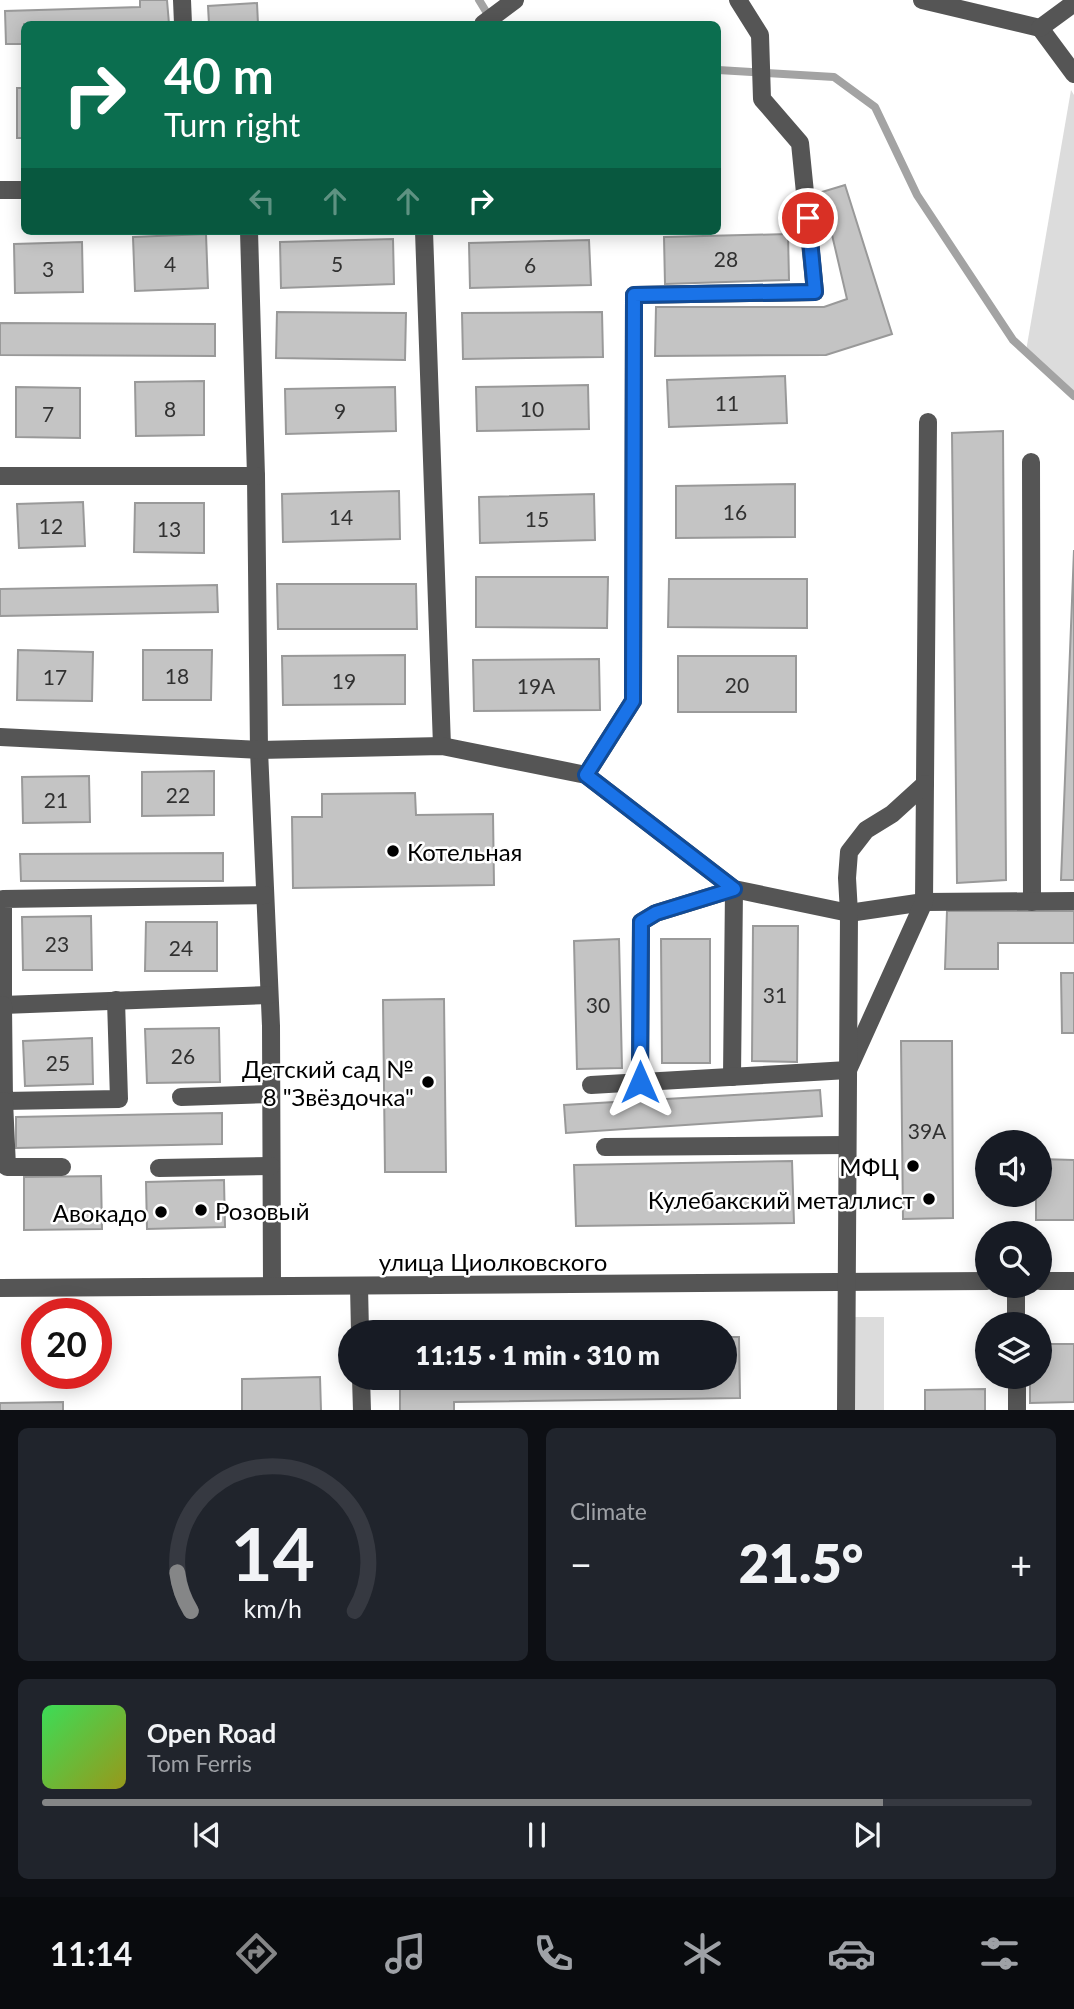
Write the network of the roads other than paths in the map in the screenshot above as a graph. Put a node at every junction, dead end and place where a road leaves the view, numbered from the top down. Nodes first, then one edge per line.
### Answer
1 (182, 0) edge
2 (515, 0) edge
3 (738, 0) edge
4 (922, 0) edge
5 (1074, 3) edge
6 (183, 21) edge
7 (487, 21) edge
8 (1040, 28) junction
9 (1074, 74) edge
10 (0, 190) edge
11 (21, 190) edge
12 (248, 235) edge
13 (424, 235) edge
14 (928, 422) dead end
15 (1031, 462) dead end
16 (256, 475) junction
17 (0, 476) edge
18 (0, 737) edge
19 (442, 746) junction
20 (258, 750) junction
21 (586, 775) junction
22 (925, 784) junction
23 (734, 889) junction
24 (265, 895) junction
25 (1074, 901) edge
26 (924, 902) junction
27 (1032, 902) junction
28 (849, 913) junction
29 (269, 995) junction
30 (116, 1000) junction
31 (3, 1005) junction
32 (848, 1070) junction
33 (732, 1077) junction
34 (640, 1082) junction
35 (591, 1085) dead end
36 (271, 1094) junction
37 (181, 1097) dead end
38 (4, 1101) junction
39 (847, 1144) junction
40 (605, 1147) dead end
41 (271, 1166) junction
42 (62, 1167) dead end
43 (159, 1168) dead end
44 (975, 1281) edge
45 (1052, 1281) edge
46 (1074, 1281) edge
47 (846, 1283) junction
48 (272, 1286) junction
49 (359, 1286) junction
50 (0, 1288) edge
51 (360, 1320) edge
52 (1017, 1389) edge
53 (361, 1390) edge
54 (362, 1410) edge
55 (846, 1410) edge
56 (1017, 1410) edge

1 - 6 street
2 - 7 street
3 - 21 street
4 - 8 street
5 - 8 street
8 - 9 street
10 - 11 street
12 - 16 street
13 - 19 street
14 - 22 street
15 - 27 street
16 - 17 street
16 - 20 street
18 - 20 street
19 - 20 street
19 - 21 street
20 - 24 street
21 - 23 street
22 - 26 street
22 - 28 street
23 - 28 street
23 - 33 street
23 - 34 street
24 - 29 street
24 - 31 street
25 - 27 street
26 - 27 street
26 - 28 street
26 - 32 street
28 - 32 street
29 - 30 street
29 - 36 street
30 - 31 street
30 - 38 street
31 - 38 street
32 - 33 street
32 - 39 street
33 - 34 street
34 - 35 street
36 - 37 street
36 - 41 street
38 - 42 street
39 - 40 street
39 - 47 street
41 - 43 street
41 - 48 street
44 - 47 street, улица Циолковского
45 - 46 street
47 - 49 street, улица Циолковского
47 - 55 street
48 - 49 street, улица Циолковского
48 - 50 street, улица Циолковского
49 - 51 street
52 - 56 street
53 - 54 street

